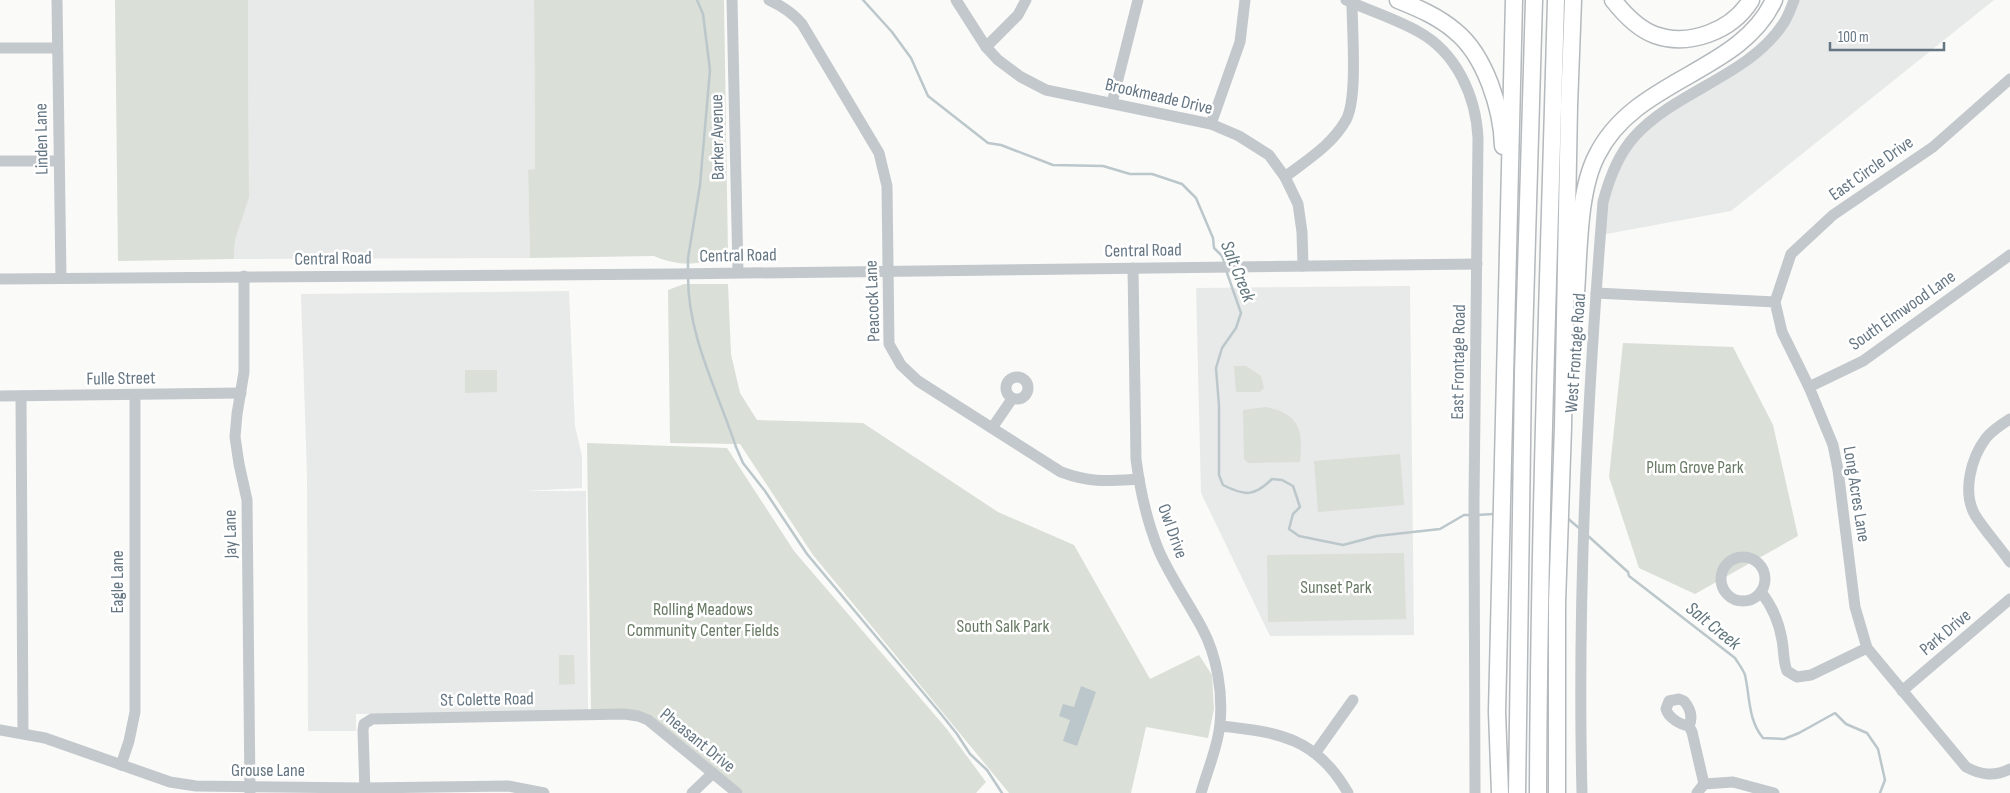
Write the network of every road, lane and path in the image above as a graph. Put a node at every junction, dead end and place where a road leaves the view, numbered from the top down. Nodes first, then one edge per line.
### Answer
1 (57, 0) edge
2 (732, 0) edge
3 (769, 0) edge
4 (956, 0) edge
5 (1026, 0) edge
6 (1138, 0) edge
7 (1245, 0) edge
8 (1398, 0) edge
9 (1514, 0) edge
10 (1534, 0) edge
11 (1556, 0) edge
12 (1573, 0) edge
13 (1613, 0) edge
14 (1751, 0) edge
15 (1774, 0) edge
16 (1794, 0) edge
17 (1349, 1) edge
18 (986, 47) junction
19 (0, 48) edge
20 (58, 48) junction
21 (2010, 80) edge
22 (1112, 103) junction
23 (1211, 124) junction
24 (0, 161) edge
25 (59, 161) junction
26 (1285, 177) junction
27 (1509, 254) junction
28 (2010, 255) edge
29 (1477, 264) junction
30 (1303, 266) junction
31 (1133, 268) junction
32 (888, 271) junction
33 (738, 272) junction
34 (244, 276) junction
35 (62, 278) junction
36 (0, 279) edge
37 (1596, 293) junction
38 (1776, 302) junction
39 (1809, 387) junction
40 (241, 393) junction
41 (0, 396) edge
42 (21, 396) junction
43 (134, 396) junction
44 (1012, 398) dead end
45 (2010, 419) edge
46 (1563, 427) junction
47 (992, 428) junction
48 (1139, 479) junction
49 (2010, 562) edge
50 (1761, 592) dead end
51 (2010, 600) edge
52 (1867, 648) junction
53 (1902, 691) junction
54 (1353, 700) dead end
55 (607, 715) joint
56 (1220, 726) junction
57 (1689, 726) dead end
58 (0, 730) edge
59 (23, 733) junction
60 (1316, 752) junction
61 (121, 766) junction
62 (2010, 769) edge
63 (712, 774) junction
64 (1700, 788) edge
65 (493, 789) edge
66 (250, 790) edge
67 (365, 790) edge
68 (544, 793) edge
69 (692, 793) edge
70 (736, 793) edge
71 (1200, 793) edge
72 (1348, 793) edge
73 (1475, 793) edge
74 (1500, 793) edge
75 (1517, 793) edge
76 (1538, 793) edge
77 (1556, 793) edge
78 (1582, 793) edge
79 (1774, 793) edge

1 - 20 street, Linden Lane
2 - 33 street, Barker Avenue
3 - 32 street, Peacock Lane
4 - 18 street, Brookmeade Drive
5 - 18 street
6 - 22 street
7 - 23 street
8 - 27 highway
9 - 27 highway
10 - 75 highway
11 - 76 highway
12 - 46 highway
13 - 14 highway
15 - 46 highway
16 - 37 street, West Frontage Road
17 - 26 street
17 - 29 street, East Frontage Road
18 - 22 street, Brookmeade Drive
19 - 20 street
20 - 25 street, Linden Lane
21 - 38 street, East Circle Drive
22 - 23 street, Brookmeade Drive
23 - 26 street, Brookmeade Drive
24 - 25 street
25 - 35 street, Linden Lane
26 - 30 street, Brookmeade Drive
27 - 74 highway
28 - 39 street, South Elmwood Lane
29 - 30 street, Central Road
29 - 73 street, East Frontage Road
30 - 31 street, Central Road
31 - 32 street, Central Road
31 - 48 street, Owl Drive
32 - 33 street, Central Road
32 - 47 street, Peacock Lane
33 - 34 street, Central Road
34 - 35 street, Central Road
34 - 40 street, Jay Lane
35 - 36 street, Central Road
37 - 38 street
37 - 78 street, West Frontage Road
38 - 39 street, Long Acres Lane
39 - 52 street, Long Acres Lane
40 - 43 street, Fulle Street
40 - 66 street, Jay Lane
41 - 42 street, Fulle Street
42 - 43 street, Fulle Street
42 - 59 street
43 - 61 street, Eagle Lane
44 - 47 street
45 - 49 street
46 - 77 highway
47 - 48 street, Peacock Lane
48 - 56 street, Owl Drive
50 - 52 street
51 - 53 street, Park Drive
52 - 53 street, Long Acres Lane
53 - 62 street, Long Acres Lane
54 - 60 street
55 - 63 street, Pheasant Drive
55 - 67 street, St Colette Road
56 - 60 street
56 - 71 street, Owl Drive
57 - 64 street
58 - 59 street, Grouse Lane
59 - 61 street, Grouse Lane
60 - 72 street
61 - 66 street, Grouse Lane
63 - 69 street
63 - 70 street, Pheasant Drive
64 - 79 street
65 - 67 street, Grouse Lane
65 - 68 street, Grouse Lane
66 - 67 street, Grouse Lane

